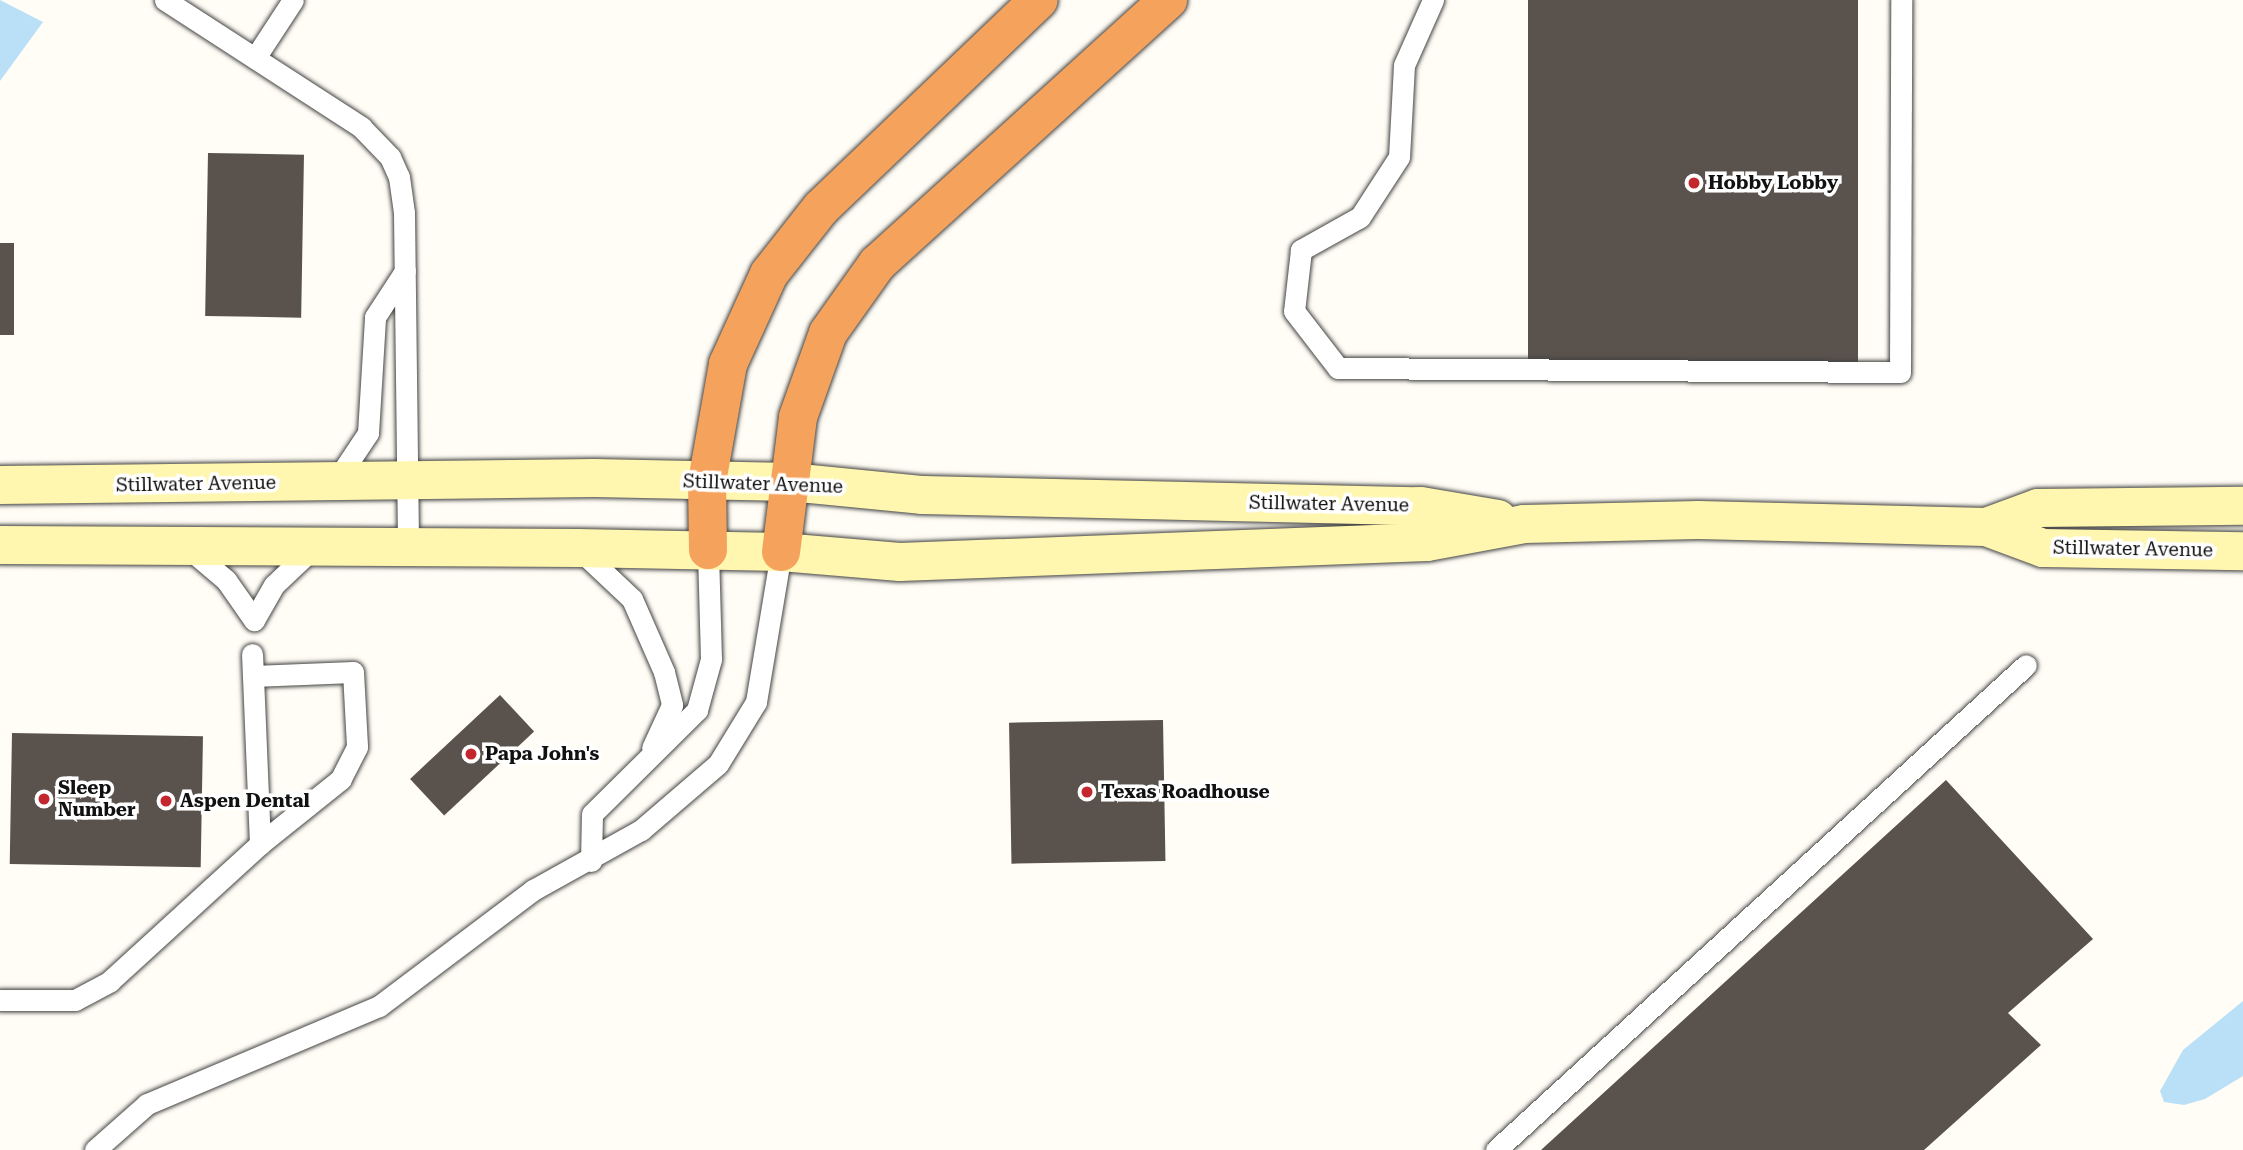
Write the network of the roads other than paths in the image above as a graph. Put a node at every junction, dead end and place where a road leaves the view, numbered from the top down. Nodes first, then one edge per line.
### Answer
1 (165, 0) edge
2 (293, 0) edge
3 (1168, 0) edge
4 (1433, 0) edge
5 (1901, 0) edge
6 (1031, 5) edge
7 (255, 58) junction
8 (405, 271) junction
9 (408, 480) junction
10 (336, 481) junction
11 (707, 482) junction
12 (790, 482) junction
13 (0, 485) edge
14 (2243, 506) edge
15 (1524, 524) junction
16 (1986, 527) junction
17 (0, 545) edge
18 (184, 545) junction
19 (316, 545) junction
20 (408, 545) junction
21 (578, 548) junction
22 (708, 551) junction
23 (2243, 551) edge
24 (781, 552) junction
25 (252, 654) dead end
26 (2026, 665) dead end
27 (253, 676) junction
28 (647, 759) junction
29 (260, 844) junction
30 (591, 861) junction
31 (0, 1000) edge
32 (95, 1150) edge
33 (1496, 1150) edge

1 - 7 lane
2 - 7 lane
3 - 12 highway
4 - 5 lane
6 - 11 highway
7 - 8 lane
8 - 9 lane
8 - 10 lane
9 - 10 main road, Stillwater Avenue
9 - 11 main road, Stillwater Avenue
9 - 20 lane
10 - 13 main road, Stillwater Avenue
11 - 12 main road, Stillwater Avenue
11 - 22 highway
12 - 15 main road, Stillwater Avenue
12 - 24 highway
14 - 16 main road, Stillwater Avenue
15 - 16 main road, Stillwater Avenue
15 - 24 main road, Stillwater Avenue
16 - 23 main road, Stillwater Avenue
17 - 18 main road, Stillwater Avenue
18 - 19 main road, Stillwater Avenue
18 - 19 lane
19 - 20 main road, Stillwater Avenue
20 - 21 main road, Stillwater Avenue
21 - 22 main road, Stillwater Avenue
21 - 28 lane
22 - 24 main road, Stillwater Avenue
22 - 28 lane
24 - 30 lane
25 - 27 lane
26 - 33 lane
27 - 29 lane
27 - 29 lane
28 - 30 lane
29 - 31 lane
30 - 32 lane

